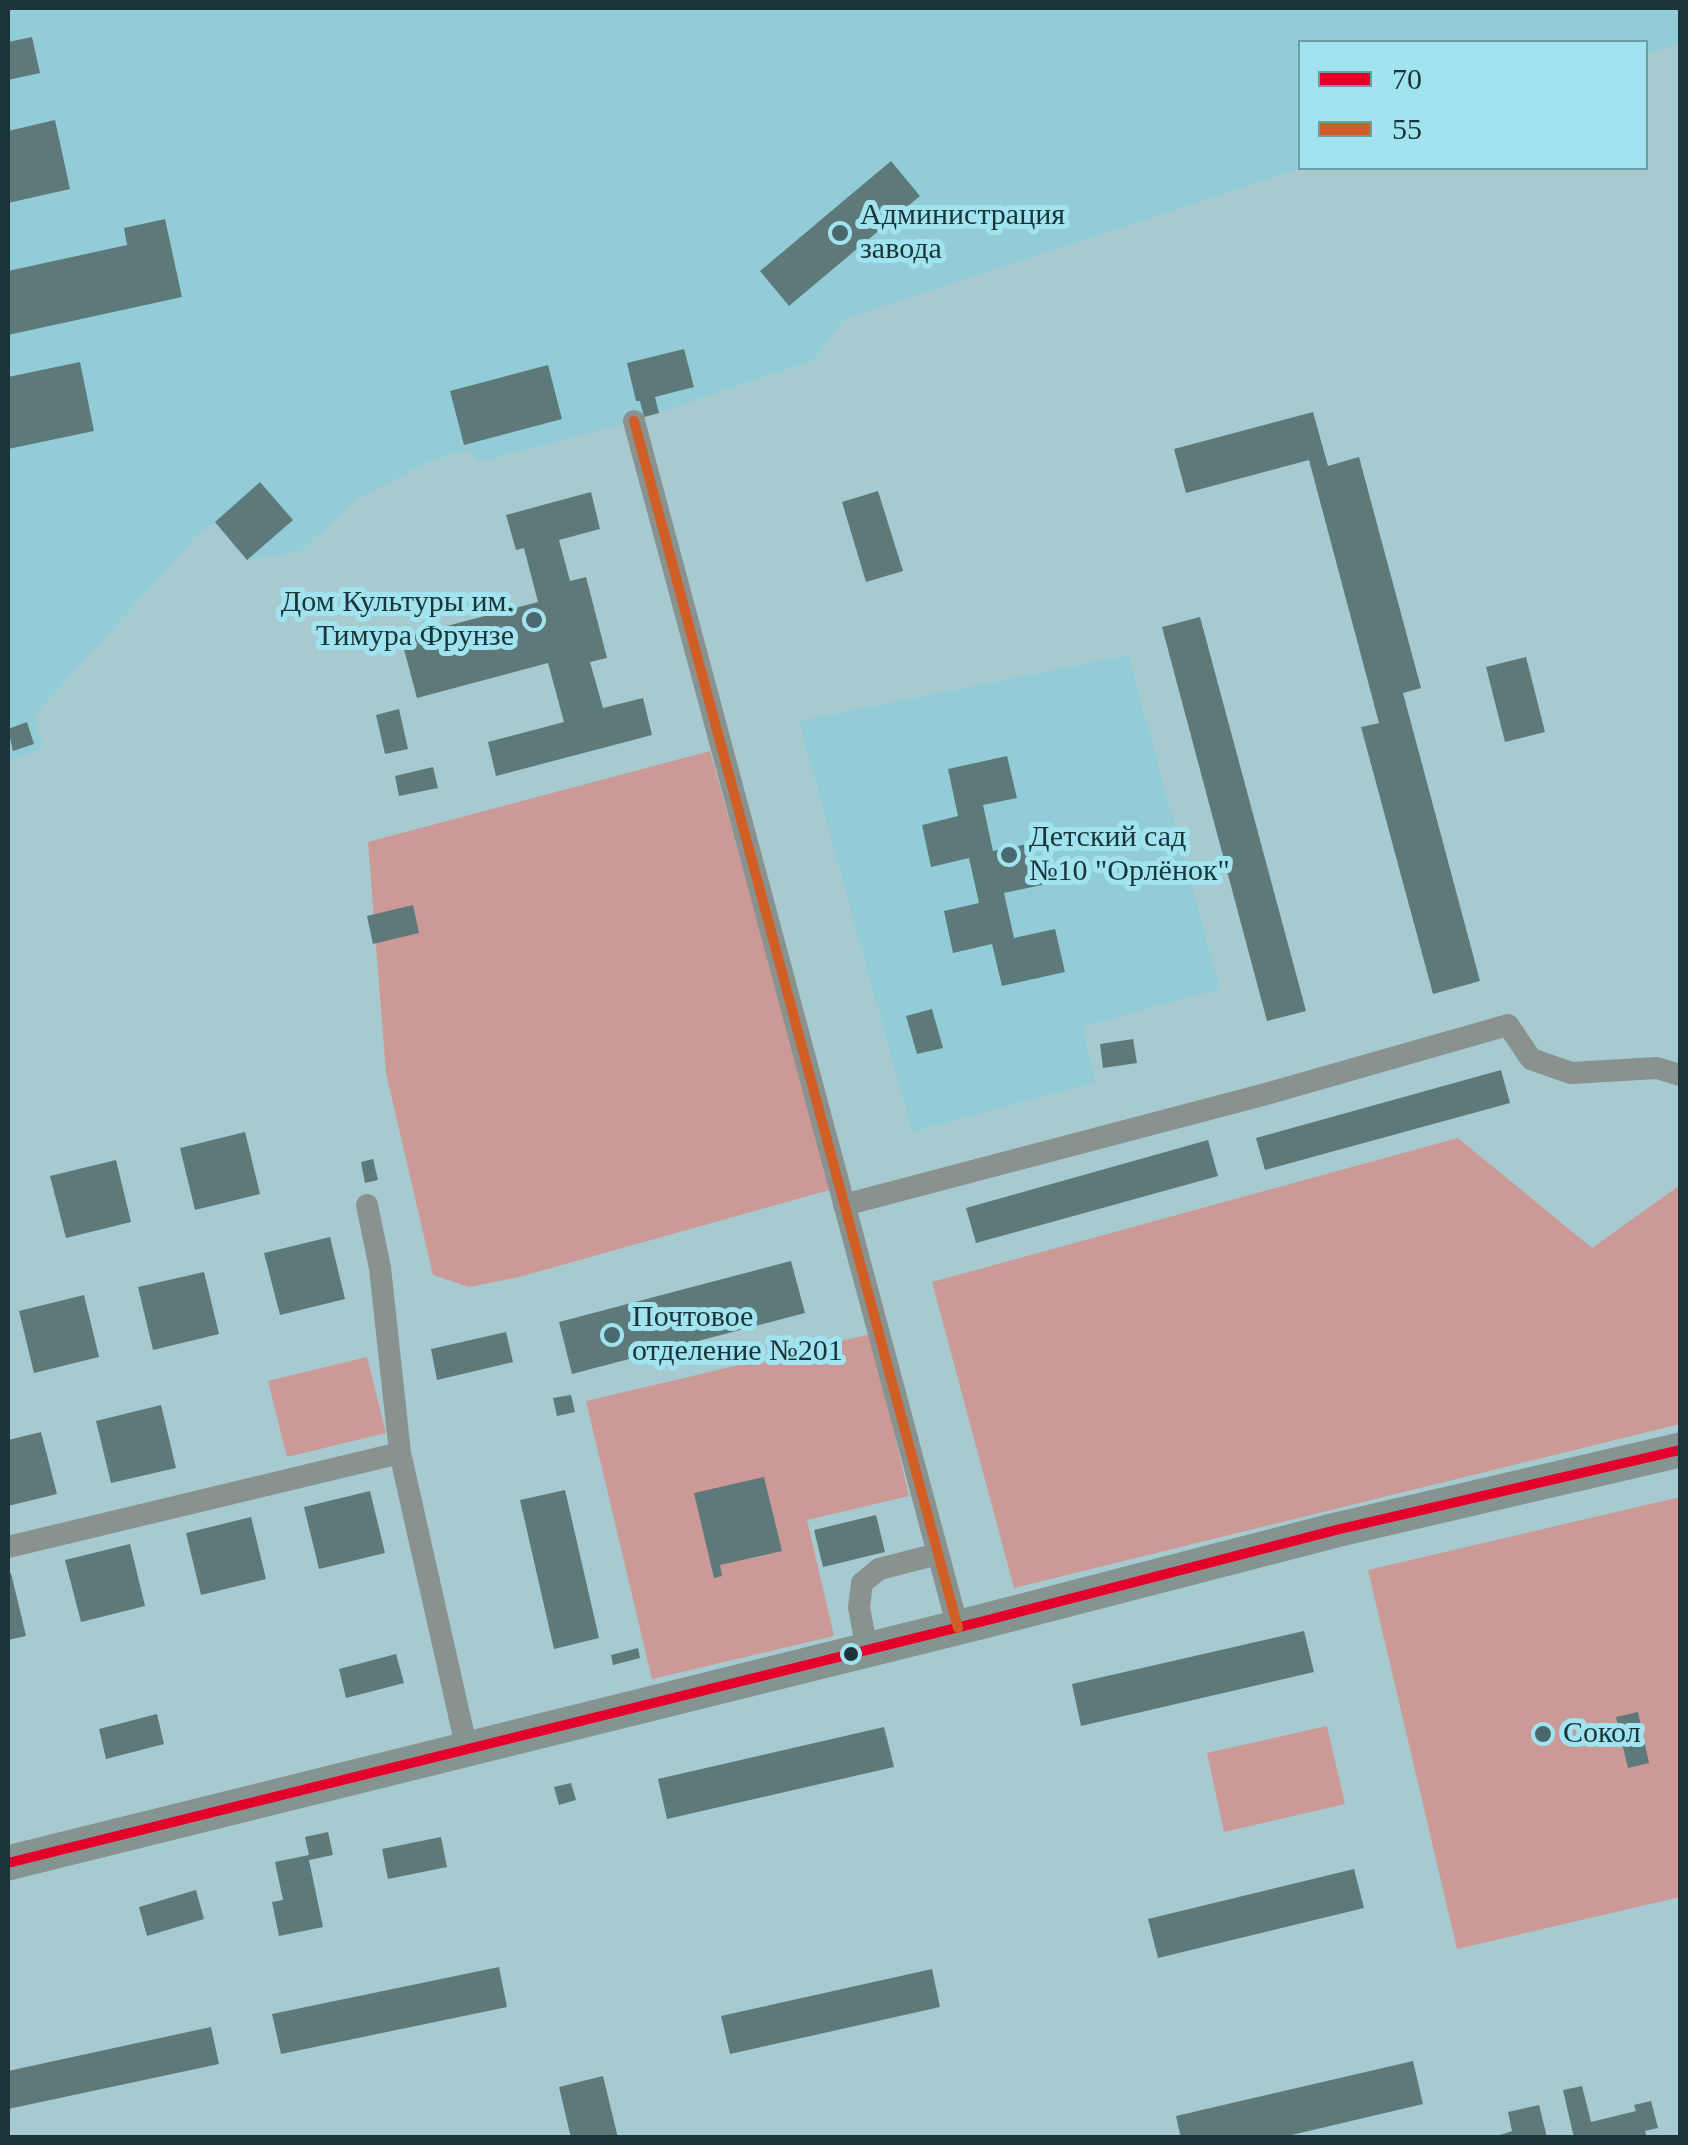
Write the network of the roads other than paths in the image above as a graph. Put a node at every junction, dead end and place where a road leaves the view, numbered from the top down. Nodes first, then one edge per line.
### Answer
1 (634, 421) dead end
2 (1680, 1075) edge
3 (367, 1205) dead end
4 (844, 1205) junction
5 (1680, 1450) edge
6 (400, 1452) junction
7 (8, 1547) edge
8 (938, 1554) junction
9 (958, 1628) junction
10 (867, 1650) junction
11 (467, 1750) junction
12 (8, 1864) edge

1 - 4 street
2 - 4 street
3 - 6 street
4 - 8 street
5 - 9 main road
6 - 7 street
6 - 11 street
8 - 9 street
8 - 10 street
9 - 10 main road
10 - 11 main road
11 - 12 main road

